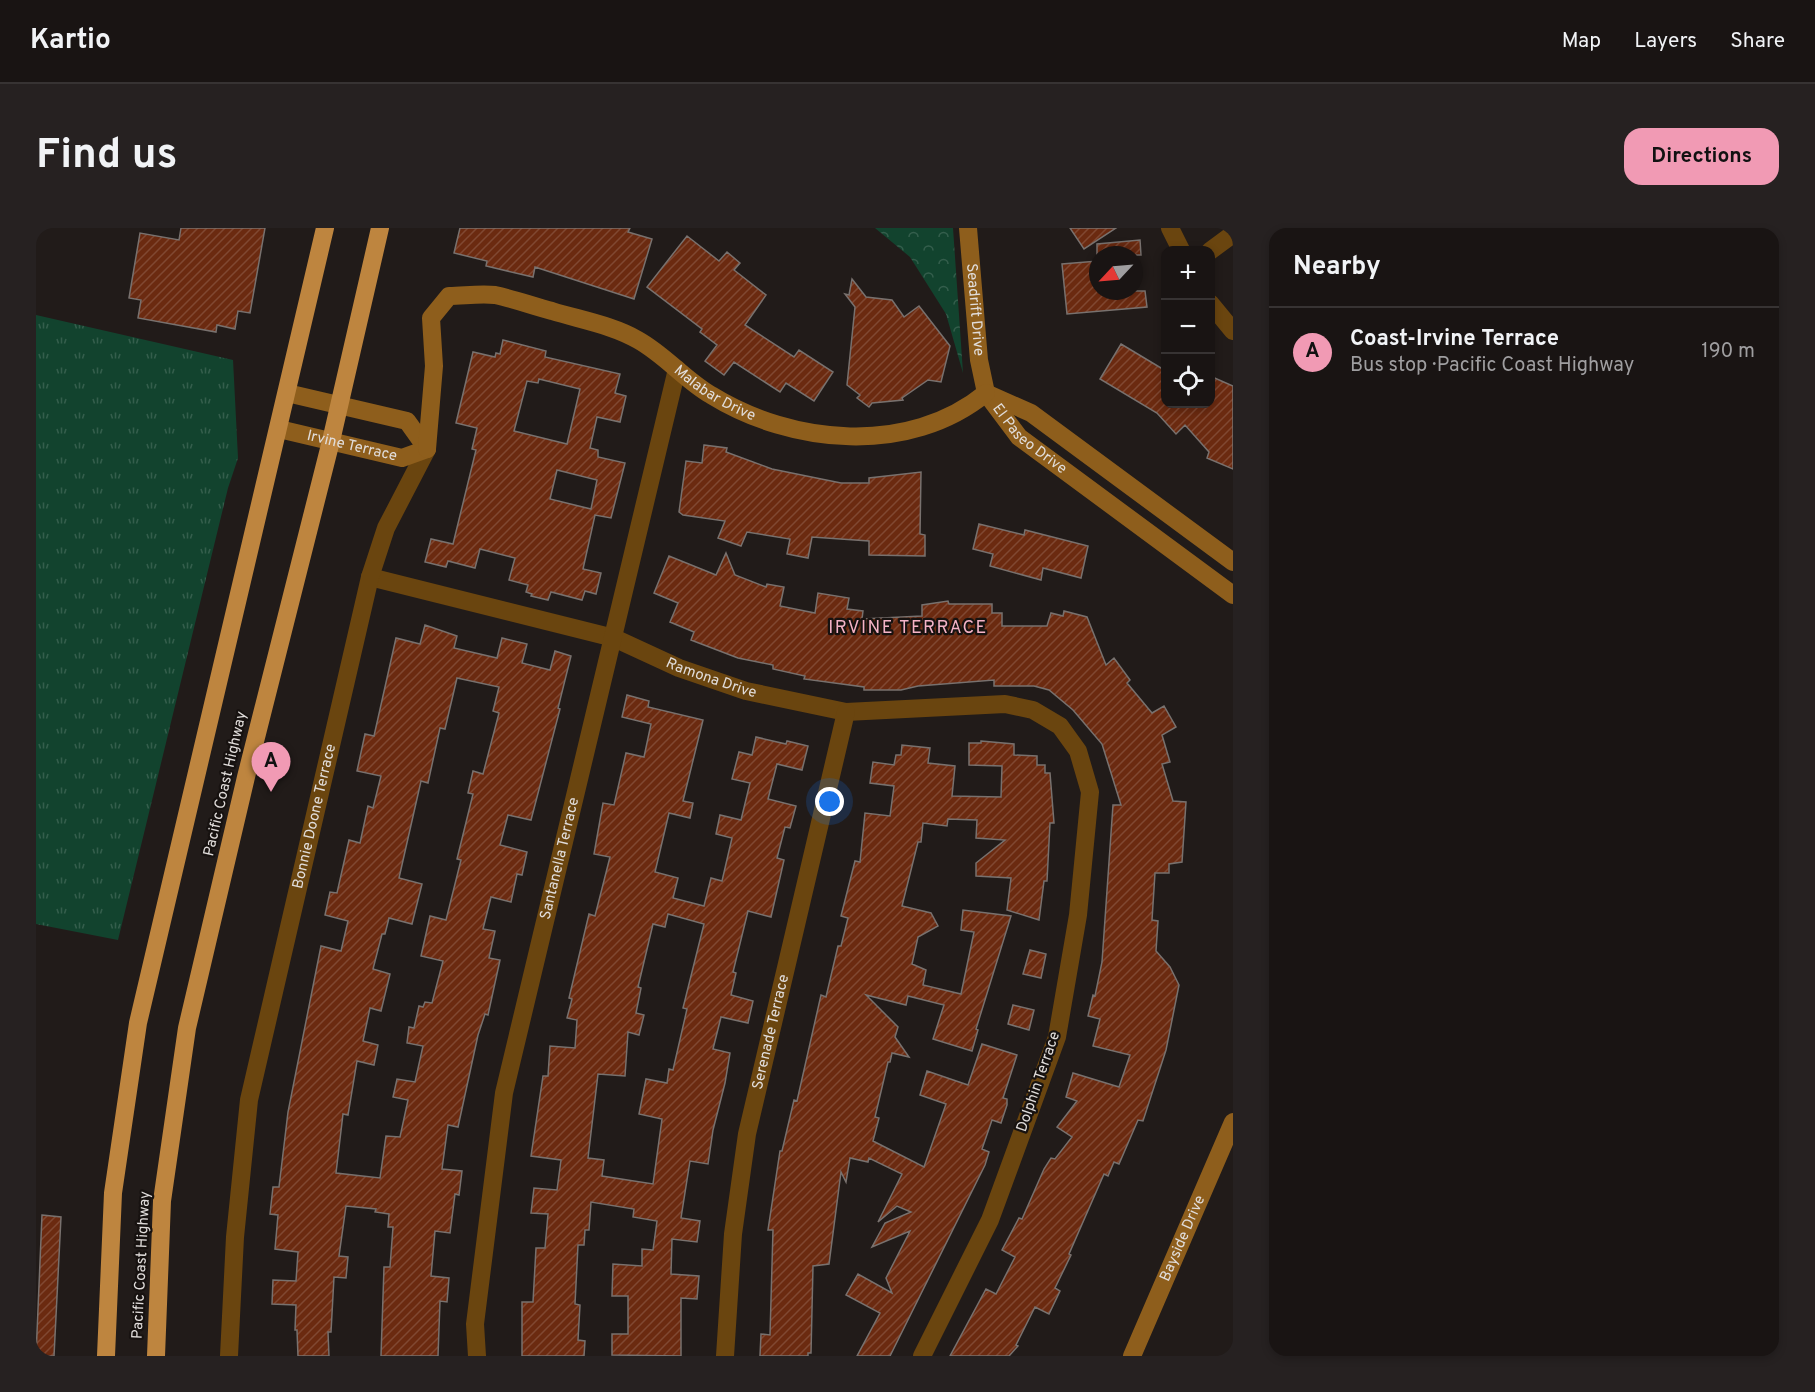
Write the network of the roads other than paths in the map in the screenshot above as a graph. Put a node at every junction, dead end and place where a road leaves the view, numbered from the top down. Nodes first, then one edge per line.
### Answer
1 (325, 228) edge
2 (380, 228) edge
3 (968, 228) edge
4 (1170, 228) edge
5 (1233, 234) edge
6 (1179, 246) edge
7 (1215, 247) edge
8 (449, 296) joint
9 (1215, 309) edge
10 (1233, 331) edge
11 (677, 369) junction
12 (287, 393) junction
13 (986, 393) junction
14 (338, 403) junction
15 (279, 429) junction
16 (331, 441) junction
17 (427, 449) junction
18 (1233, 562) edge
19 (370, 577) junction
20 (1233, 595) edge
21 (614, 638) junction
22 (846, 712) junction
23 (1060, 726) joint
24 (1233, 1122) edge
25 (106, 1356) edge
26 (156, 1356) edge
27 (229, 1356) edge
28 (477, 1356) edge
29 (725, 1356) edge
30 (922, 1356) edge
31 (1132, 1356) edge

1 - 12 highway, Pacific Coast Highway
2 - 14 highway, Pacific Coast Highway
3 - 13 street, Seadrift Drive
4 - 6 street
5 - 7 street
8 - 11 street, Malabar Drive
8 - 17 street, Bonnie Doone Terrace
9 - 10 street
11 - 13 street, Malabar Drive
11 - 21 street, Santanella Terrace
12 - 14 street, Irvine Terrace
12 - 15 highway, Pacific Coast Highway
13 - 18 street, El Paseo Drive
13 - 20 street, El Paseo Drive
14 - 16 highway, Pacific Coast Highway
14 - 17 street, Irvine Terrace
15 - 16 street, Irvine Terrace
15 - 25 highway, Pacific Coast Highway
16 - 17 street, Irvine Terrace
16 - 26 highway, Pacific Coast Highway
17 - 19 street, Bonnie Doone Terrace
19 - 21 street, Ramona Drive
19 - 27 street, Bonnie Doone Terrace
21 - 22 street, Ramona Drive
21 - 28 street, Santanella Terrace
22 - 23 street, Ramona Drive
22 - 29 street, Serenade Terrace
23 - 30 street, Dolphin Terrace
24 - 31 street, Bayside Drive

